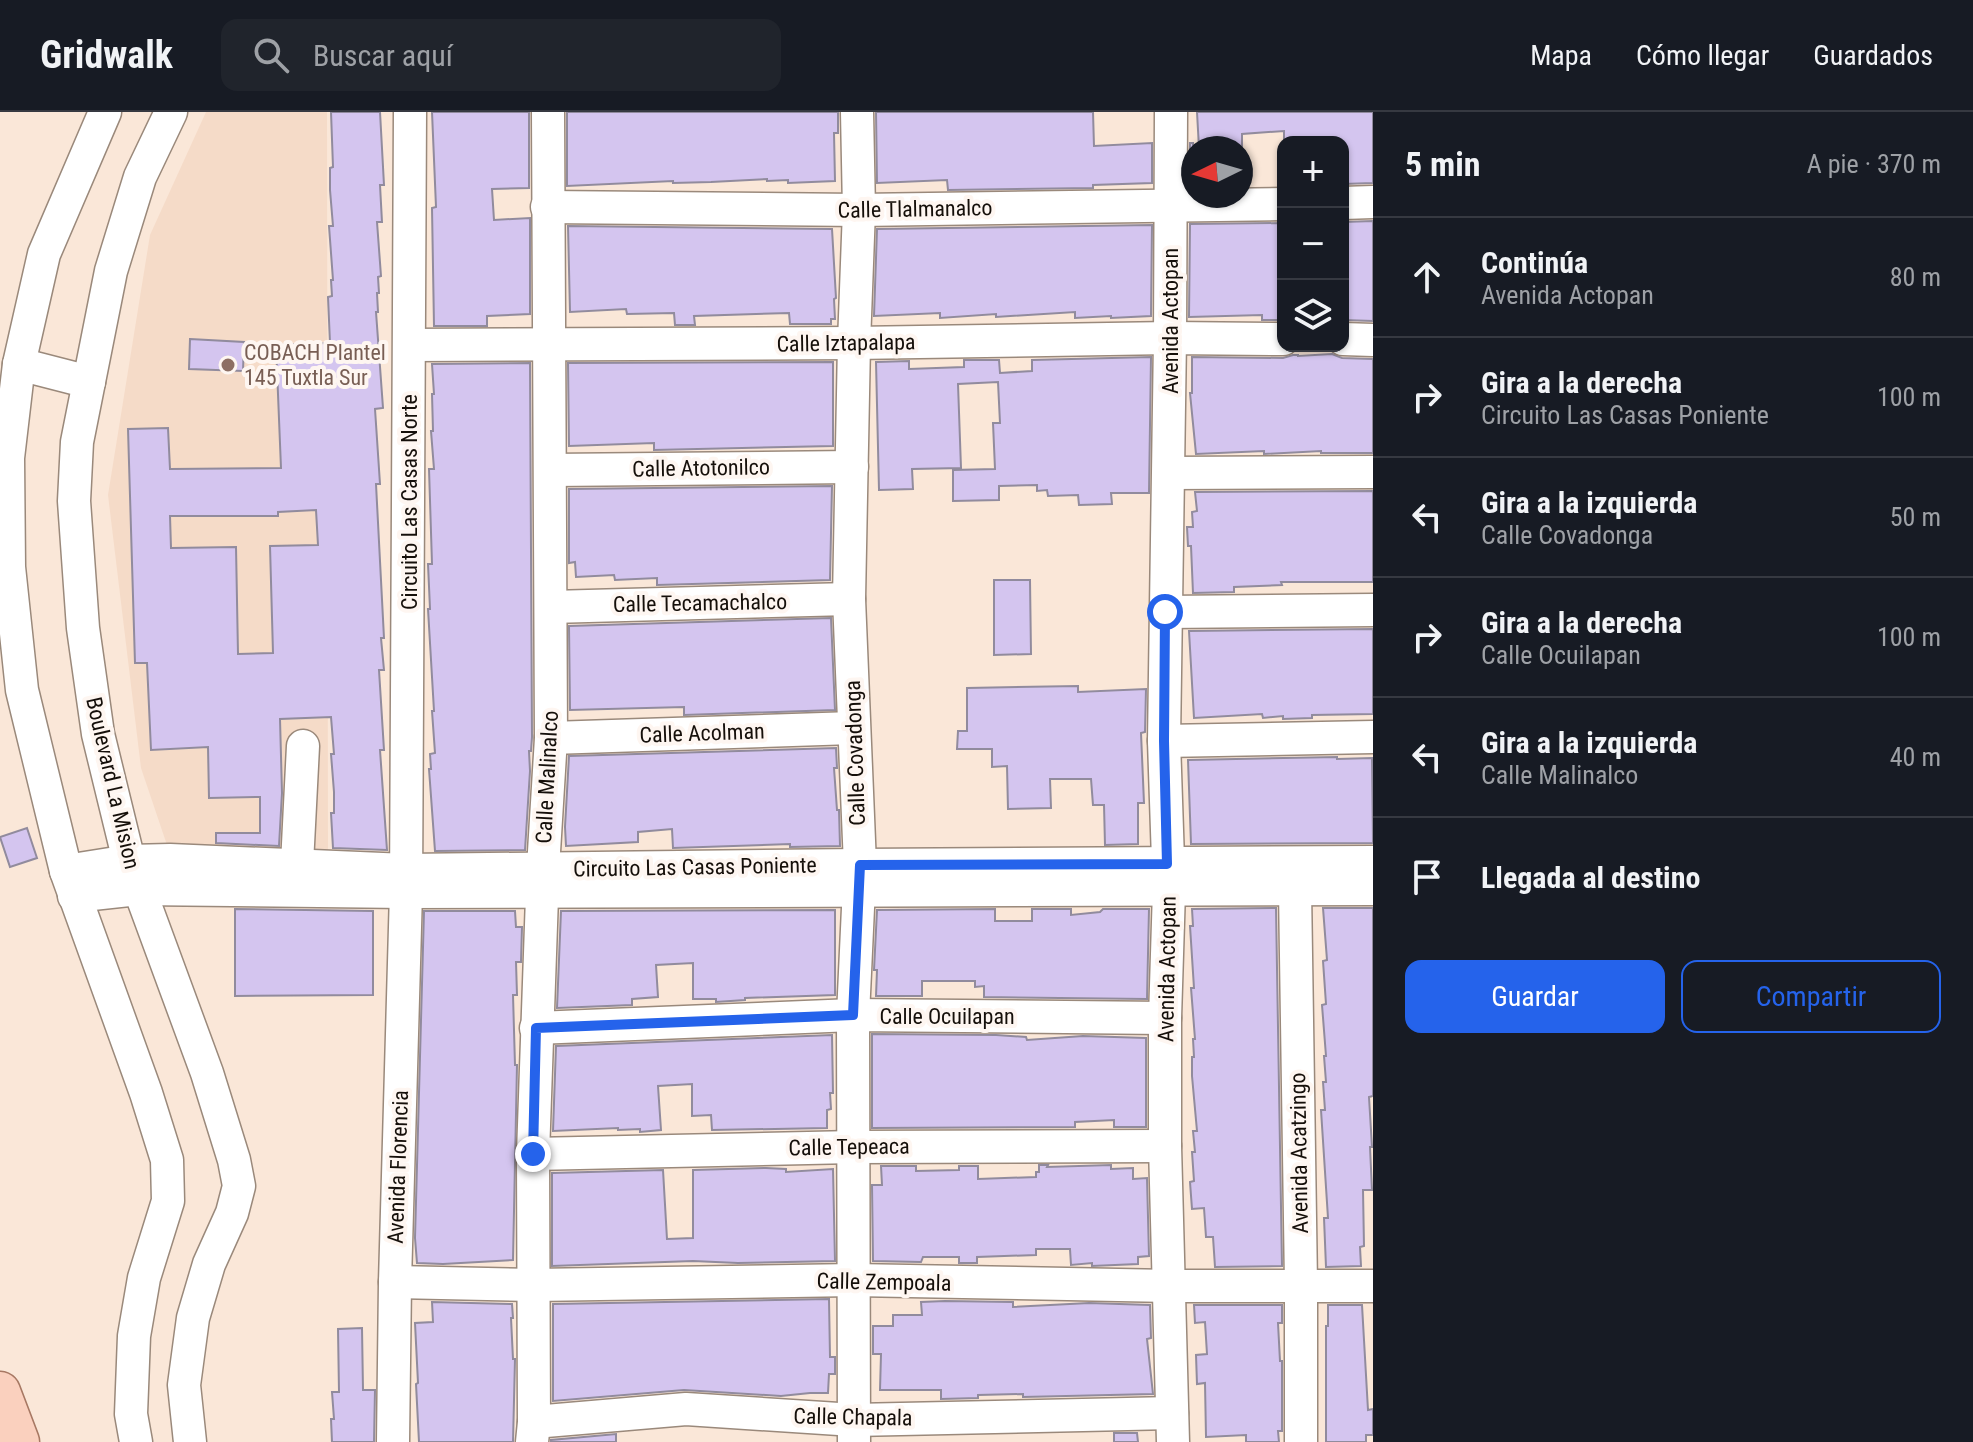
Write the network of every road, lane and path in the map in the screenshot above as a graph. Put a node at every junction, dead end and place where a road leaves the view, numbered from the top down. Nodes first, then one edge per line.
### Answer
1 (105, 112) edge
2 (171, 112) edge
3 (410, 112) edge
4 (548, 112) edge
5 (857, 112) edge
6 (1171, 112) edge
7 (1373, 202) edge
8 (1349, 203) edge
9 (1277, 204) edge
10 (1170, 205) junction
11 (547, 207) junction
12 (859, 210) junction
13 (1170, 338) junction
14 (1277, 339) edge
15 (1349, 339) edge
16 (1373, 340) edge
17 (854, 343) junction
18 (410, 345) junction
19 (550, 345) junction
20 (19, 364) junction
21 (89, 382) junction
22 (852, 467) junction
23 (551, 470) junction
24 (1373, 472) edge
25 (1169, 473) junction
26 (849, 599) junction
27 (551, 607) junction
28 (1373, 610) edge
29 (1165, 612) junction
30 (853, 728) junction
31 (1373, 737) edge
32 (551, 738) junction
33 (1164, 741) junction
34 (303, 746) dead end
35 (1373, 862) edge
36 (297, 864) junction
37 (133, 875) junction
38 (1294, 876) junction
39 (860, 877) junction
40 (1168, 877) junction
41 (542, 880) junction
42 (406, 881) junction
43 (70, 883) junction
44 (1373, 889) edge
45 (853, 1015) junction
46 (1165, 1018) junction
47 (536, 1028) junction
48 (1165, 1146) junction
49 (854, 1147) junction
50 (533, 1154) junction
51 (854, 1280) junction
52 (395, 1282) junction
53 (534, 1285) junction
54 (1301, 1285) junction
55 (1170, 1286) junction
56 (1373, 1286) edge
57 (0, 1392) edge
58 (1172, 1427) edge
59 (854, 1431) edge
60 (533, 1432) edge
61 (19, 1442) edge
62 (136, 1442) edge
63 (190, 1442) edge
64 (393, 1442) edge
65 (1301, 1442) edge

1 - 20 street
2 - 21 street, Boulevard La Mision
3 - 18 street, Circuito Las Casas Norte
4 - 11 street, Calle Malinalco
5 - 12 street, Calle Covadonga
6 - 10 street, Avenida Actopan
7 - 8 street
9 - 10 street, Calle Tlalmanalco
10 - 12 street, Calle Tlalmanalco
10 - 13 street, Avenida Actopan
11 - 12 street, Calle Tlalmanalco
11 - 19 street, Calle Malinalco
12 - 17 street, Calle Covadonga
13 - 14 street, Calle Iztapalapa
13 - 17 street, Calle Iztapalapa
13 - 25 street, Avenida Actopan
15 - 16 street
17 - 19 street, Calle Iztapalapa
17 - 22 street, Calle Covadonga
18 - 19 street, Calle Iztapalapa
18 - 42 street, Circuito Las Casas Norte
19 - 23 street, Calle Malinalco
20 - 21 street
20 - 43 street
21 - 37 street, Boulevard La Mision
22 - 23 street, Calle Atotonilco
22 - 26 street, Calle Covadonga
23 - 27 street, Calle Malinalco
24 - 25 street
25 - 29 street, Avenida Actopan
26 - 27 street, Calle Tecamachalco
26 - 30 street, Calle Covadonga
27 - 32 street, Calle Malinalco
28 - 29 street
29 - 33 street, Avenida Actopan
30 - 32 street, Calle Acolman
30 - 39 street, Calle Covadonga
31 - 33 street
32 - 41 street, Calle Malinalco
33 - 40 street, Avenida Actopan
34 - 36 street
35 - 38 street, Circuito Las Casas Poniente
36 - 37 street, Circuito Las Casas Poniente
36 - 42 street, Circuito Las Casas Poniente
37 - 42 street, Circuito Las Casas Poniente
37 - 43 street, Circuito Las Casas Poniente
37 - 63 street, Boulevard La Mision
38 - 40 street, Circuito Las Casas Poniente
38 - 44 street, Circuito Las Casas Poniente
38 - 54 street, Avenida Acatzingo
39 - 40 street, Circuito Las Casas Poniente
39 - 41 street, Circuito Las Casas Poniente
39 - 45 street, Calle Covadonga
40 - 46 street, Avenida Actopan
41 - 42 street, Circuito Las Casas Poniente
41 - 47 street, Calle Malinalco
42 - 52 street, Avenida Florencia
43 - 62 street
45 - 46 street, Calle Ocuilapan
45 - 47 street, Calle Ocuilapan
45 - 49 street, Calle Covadonga
46 - 48 street, Avenida Actopan
47 - 50 street, Calle Malinalco
48 - 49 street, Calle Tepeaca
48 - 55 street, Avenida Actopan
49 - 50 street, Calle Tepeaca
49 - 51 street, Calle Covadonga
50 - 53 street, Calle Malinalco
51 - 53 street, Calle Zempoala
51 - 55 street, Calle Zempoala
51 - 59 street, Calle Covadonga
52 - 53 street, Calle Zempoala
52 - 64 street, Avenida Florencia
53 - 60 street, Calle Malinalco
54 - 55 street, Calle Zempoala
54 - 56 street, Calle Zempoala
54 - 65 street, Avenida Acatzingo
55 - 58 street, Avenida Actopan
57 - 61 main road
58 - 59 street, Calle Chapala
59 - 60 street, Calle Chapala

